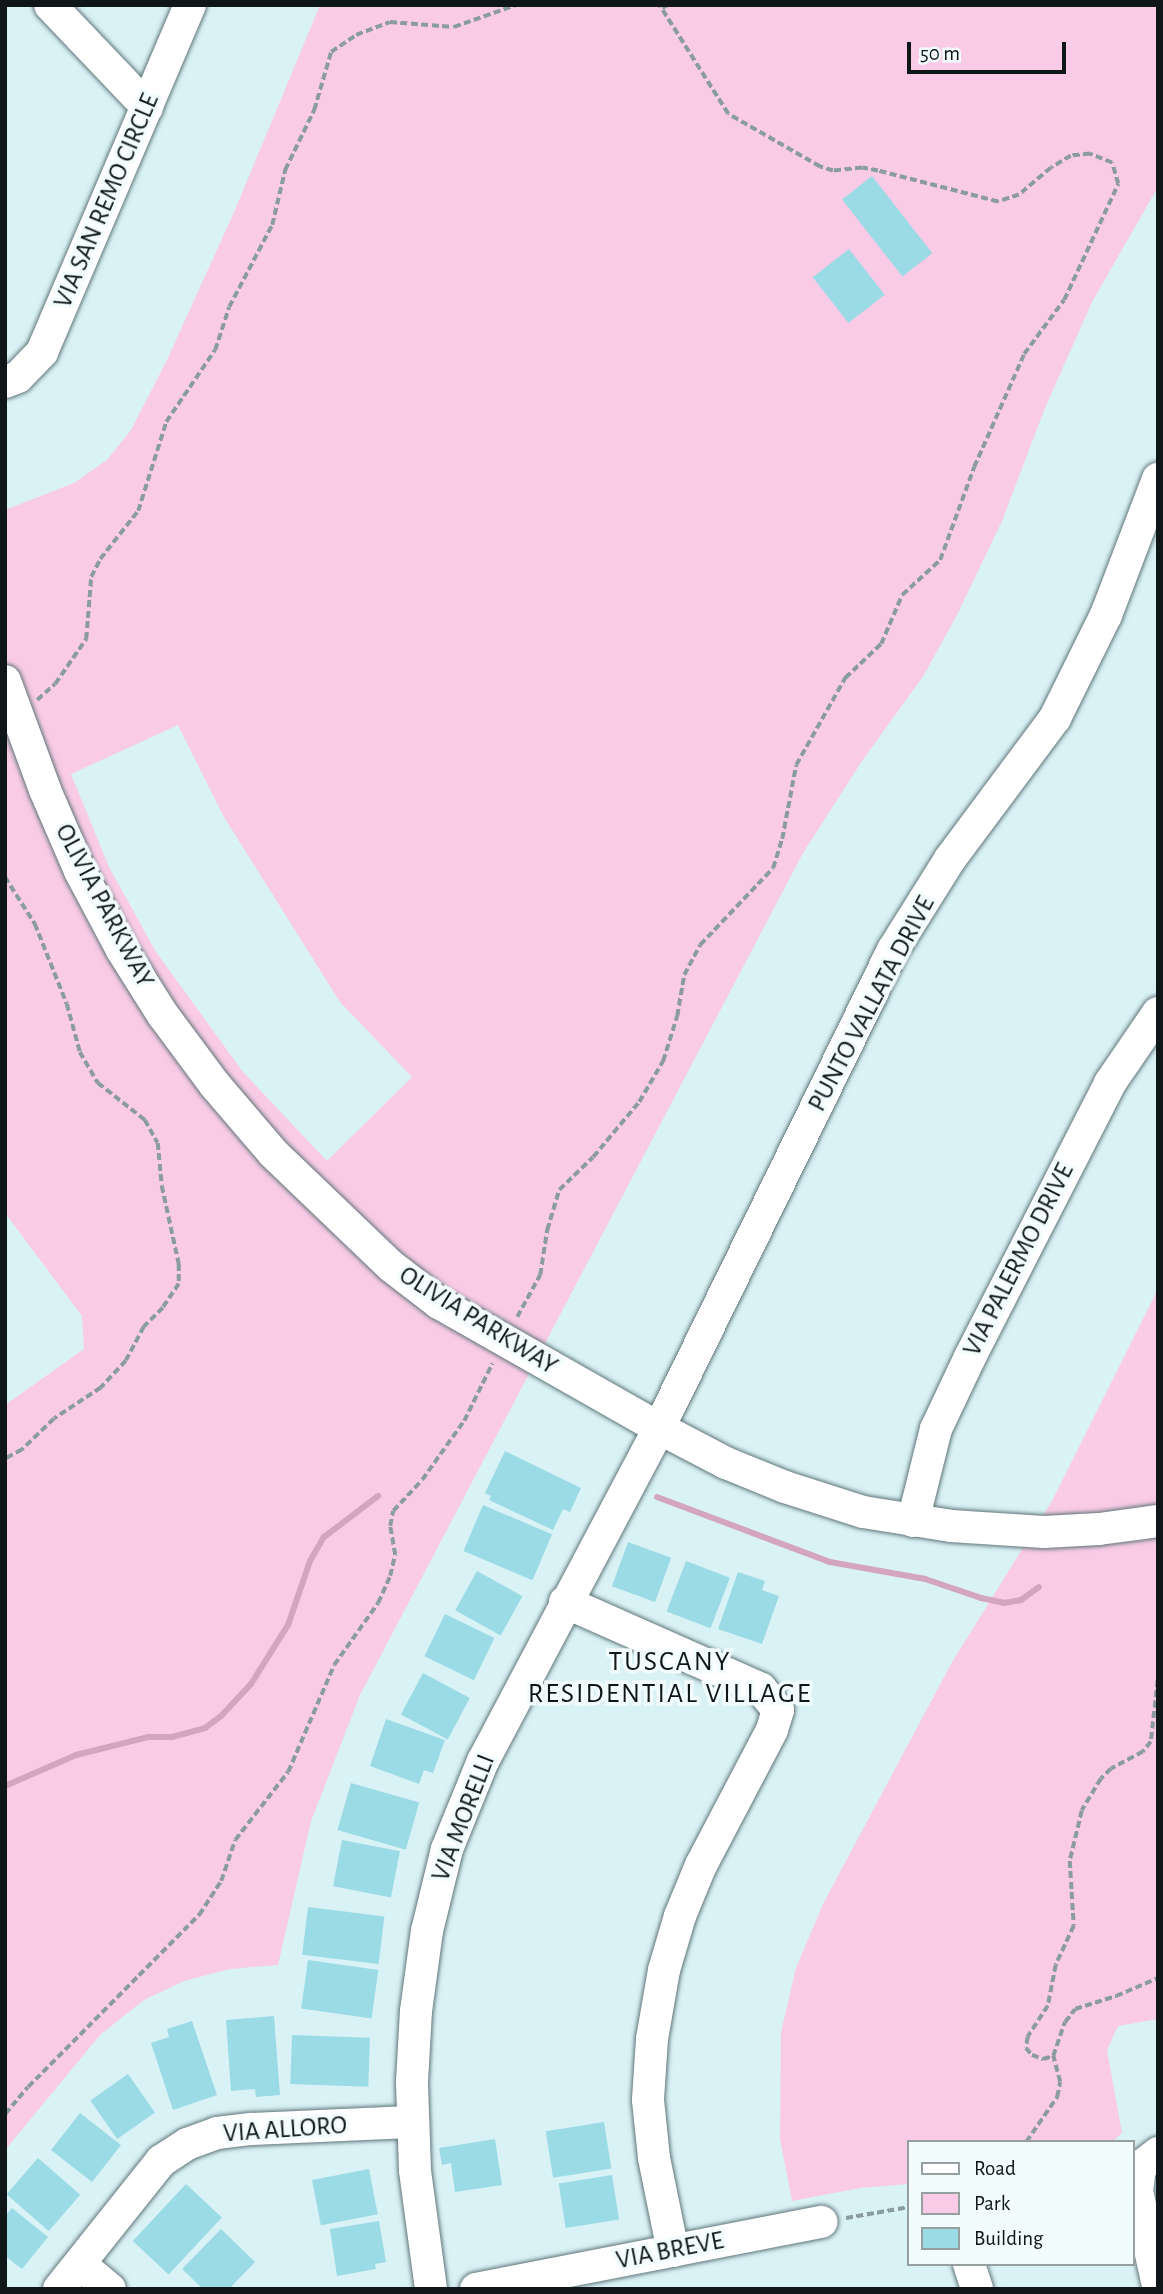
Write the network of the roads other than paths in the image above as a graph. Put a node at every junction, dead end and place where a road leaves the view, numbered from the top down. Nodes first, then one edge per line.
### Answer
1 (50, 5) edge
2 (190, 5) edge
3 (147, 107) junction
4 (5, 383) edge
5 (1158, 479) edge
6 (5, 681) edge
7 (1158, 1013) edge
8 (659, 1428) junction
9 (913, 1521) junction
10 (1158, 1521) edge
11 (565, 1602) junction
12 (411, 2122) junction
13 (1149, 2160) edge
14 (822, 2222) road end
15 (673, 2251) junction
16 (80, 2264) junction
17 (970, 2266) edge
18 (1158, 2286) edge
19 (59, 2289) edge
20 (110, 2289) edge
21 (431, 2289) edge
22 (476, 2289) edge
23 (977, 2289) edge

1 - 3 street
2 - 3 street, VIA SAN REMO CIRCLE
3 - 4 street, VIA SAN REMO CIRCLE
5 - 8 street, PUNTO VALLATA DRIVE
6 - 8 street, OLIVIA PARKWAY
7 - 9 street, VIA PALERMO DRIVE
8 - 9 street, OLIVIA PARKWAY
8 - 11 street, VIA MORELLI
9 - 10 street, OLIVIA PARKWAY
11 - 12 street, VIA MORELLI
11 - 15 street
12 - 16 street, VIA ALLORO
12 - 21 street, VIA MORELLI
13 - 18 street
14 - 15 street, VIA BREVE
15 - 22 street, VIA BREVE
16 - 19 street, VIA ALLORO
16 - 20 street
17 - 23 street

